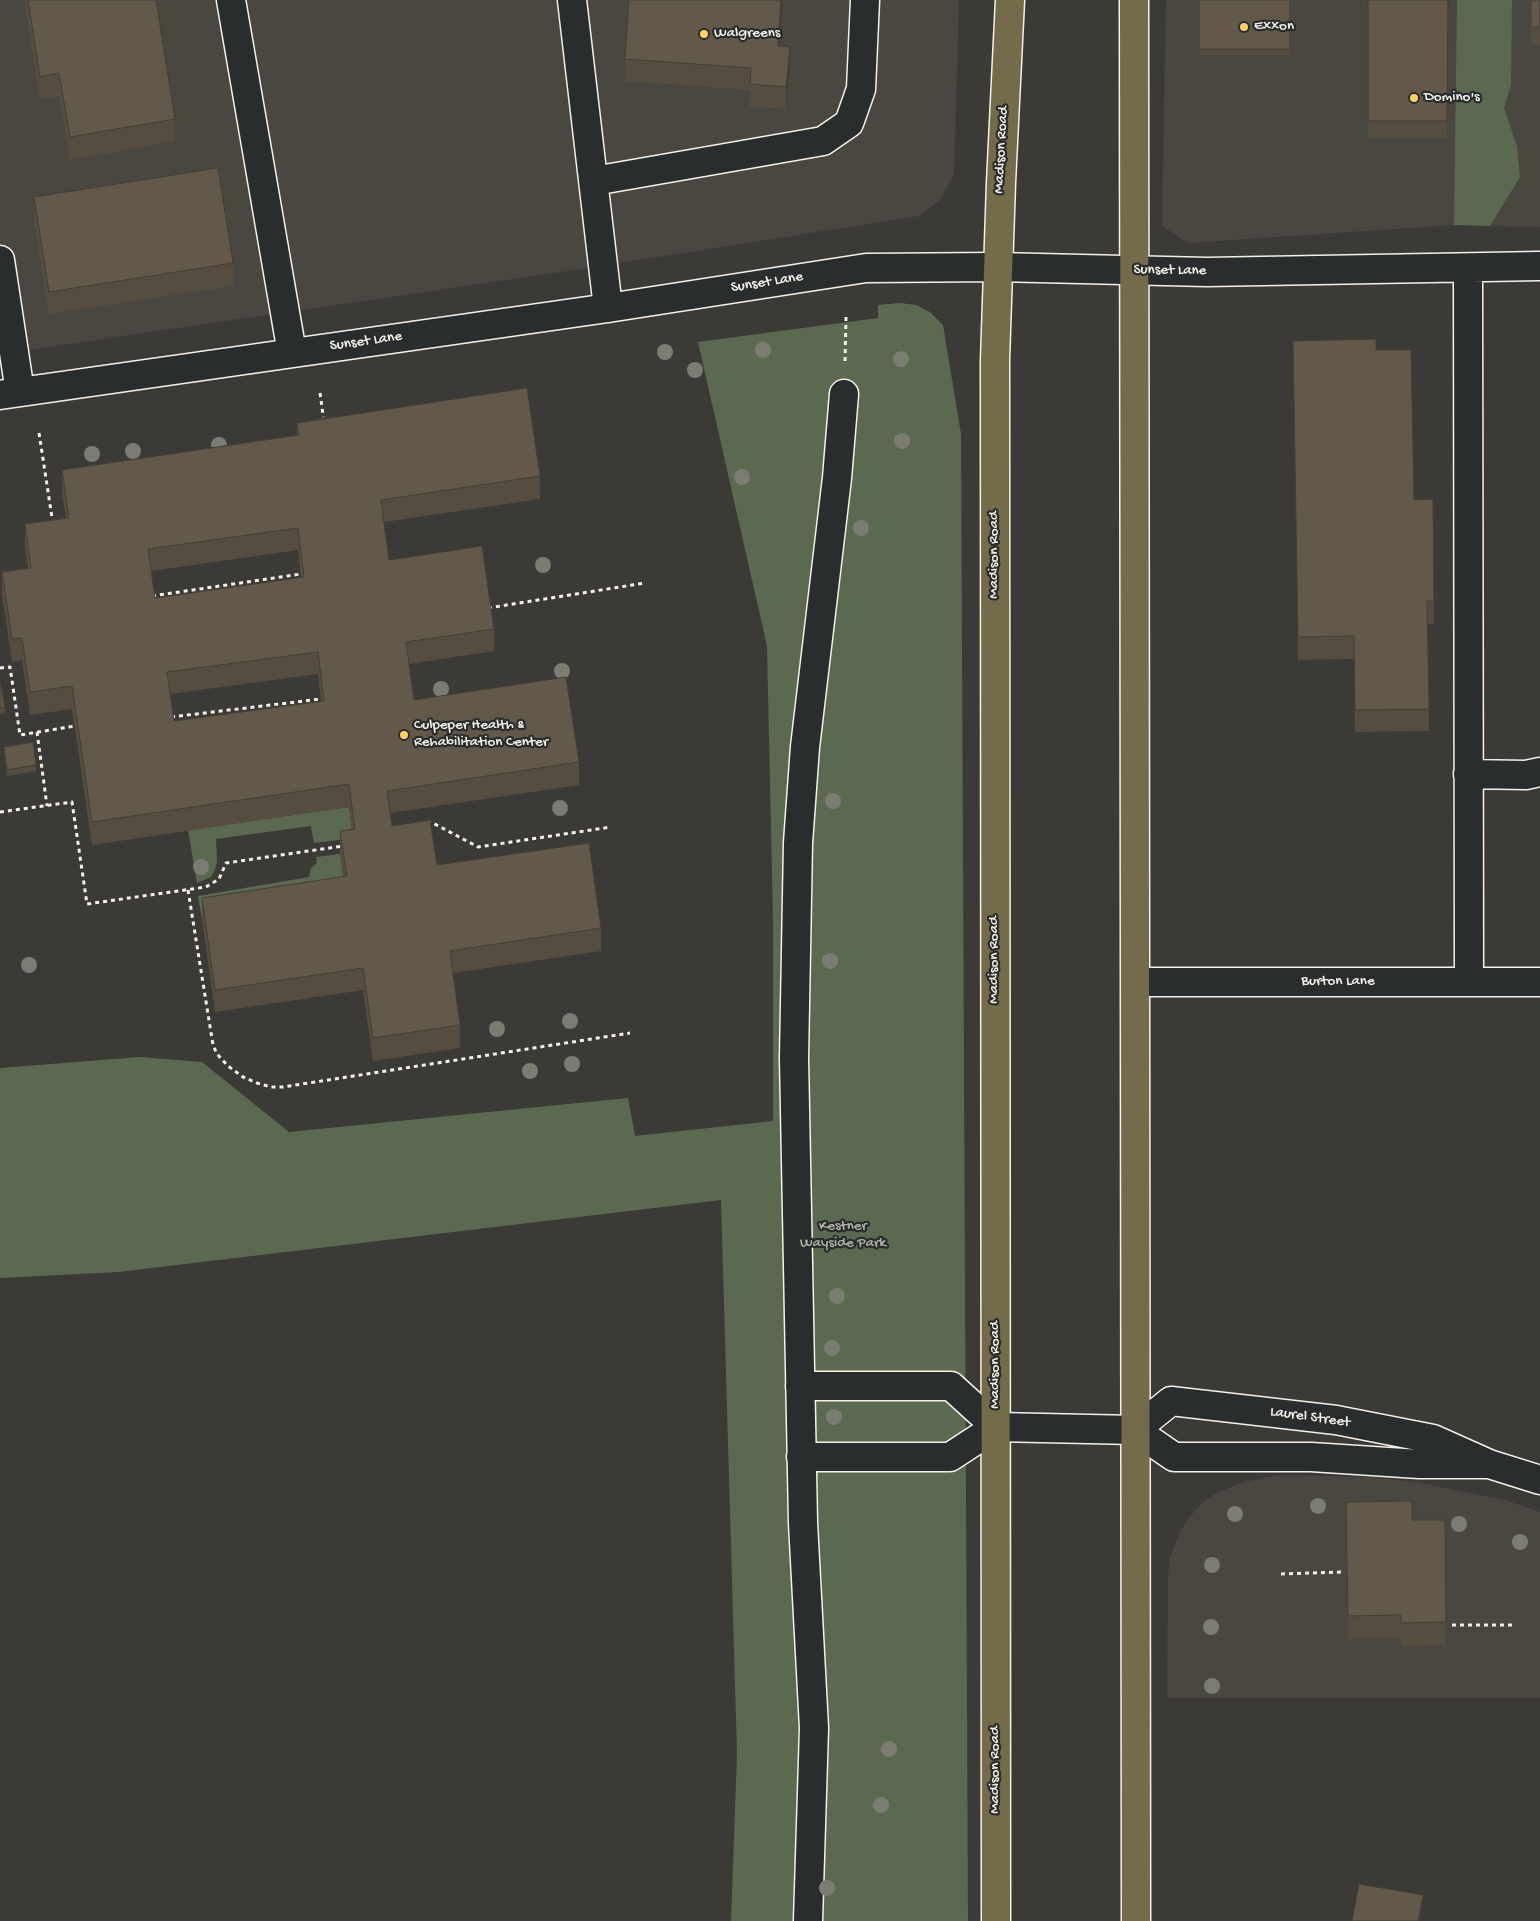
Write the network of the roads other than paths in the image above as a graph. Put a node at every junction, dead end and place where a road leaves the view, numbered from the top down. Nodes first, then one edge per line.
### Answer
1 (231, 0) edge
2 (572, 0) edge
3 (865, 0) edge
4 (1010, 0) edge
5 (1134, 0) edge
6 (594, 181) junction
7 (0, 260) edge
8 (1540, 266) edge
9 (998, 267) junction
10 (1468, 268) junction
11 (1135, 270) junction
12 (608, 308) junction
13 (292, 353) junction
14 (10, 394) edge
15 (844, 394) road end
16 (1540, 772) edge
17 (1468, 774) junction
18 (1136, 982) junction
19 (1469, 982) junction
20 (1540, 982) edge
21 (800, 1386) junction
22 (996, 1427) junction
23 (1135, 1430) junction
24 (801, 1457) junction
25 (1489, 1464) junction
26 (1540, 1480) edge
27 (808, 1921) edge
28 (996, 1921) edge
29 (1136, 1921) edge

1 - 13 street
2 - 6 street
3 - 6 street
4 - 9 main road, Madison Road
5 - 11 main road
6 - 12 street
7 - 14 street
8 - 10 street, Sunset Lane
9 - 11 street, Sunset Lane
9 - 12 street, Sunset Lane
9 - 22 main road, Madison Road
10 - 11 street, Sunset Lane
10 - 17 street
11 - 18 main road
12 - 13 street, Sunset Lane
13 - 14 street, Sunset Lane
15 - 21 street
16 - 17 street
17 - 19 street
18 - 19 street, Burton Lane
18 - 23 main road
19 - 20 street, Burton Lane
21 - 22 street
21 - 24 street
22 - 23 street
22 - 24 street
22 - 28 main road, Madison Road
23 - 25 street, Laurel Street
23 - 25 street, Laurel Street
23 - 29 main road
24 - 27 street
25 - 26 street, Laurel Street

